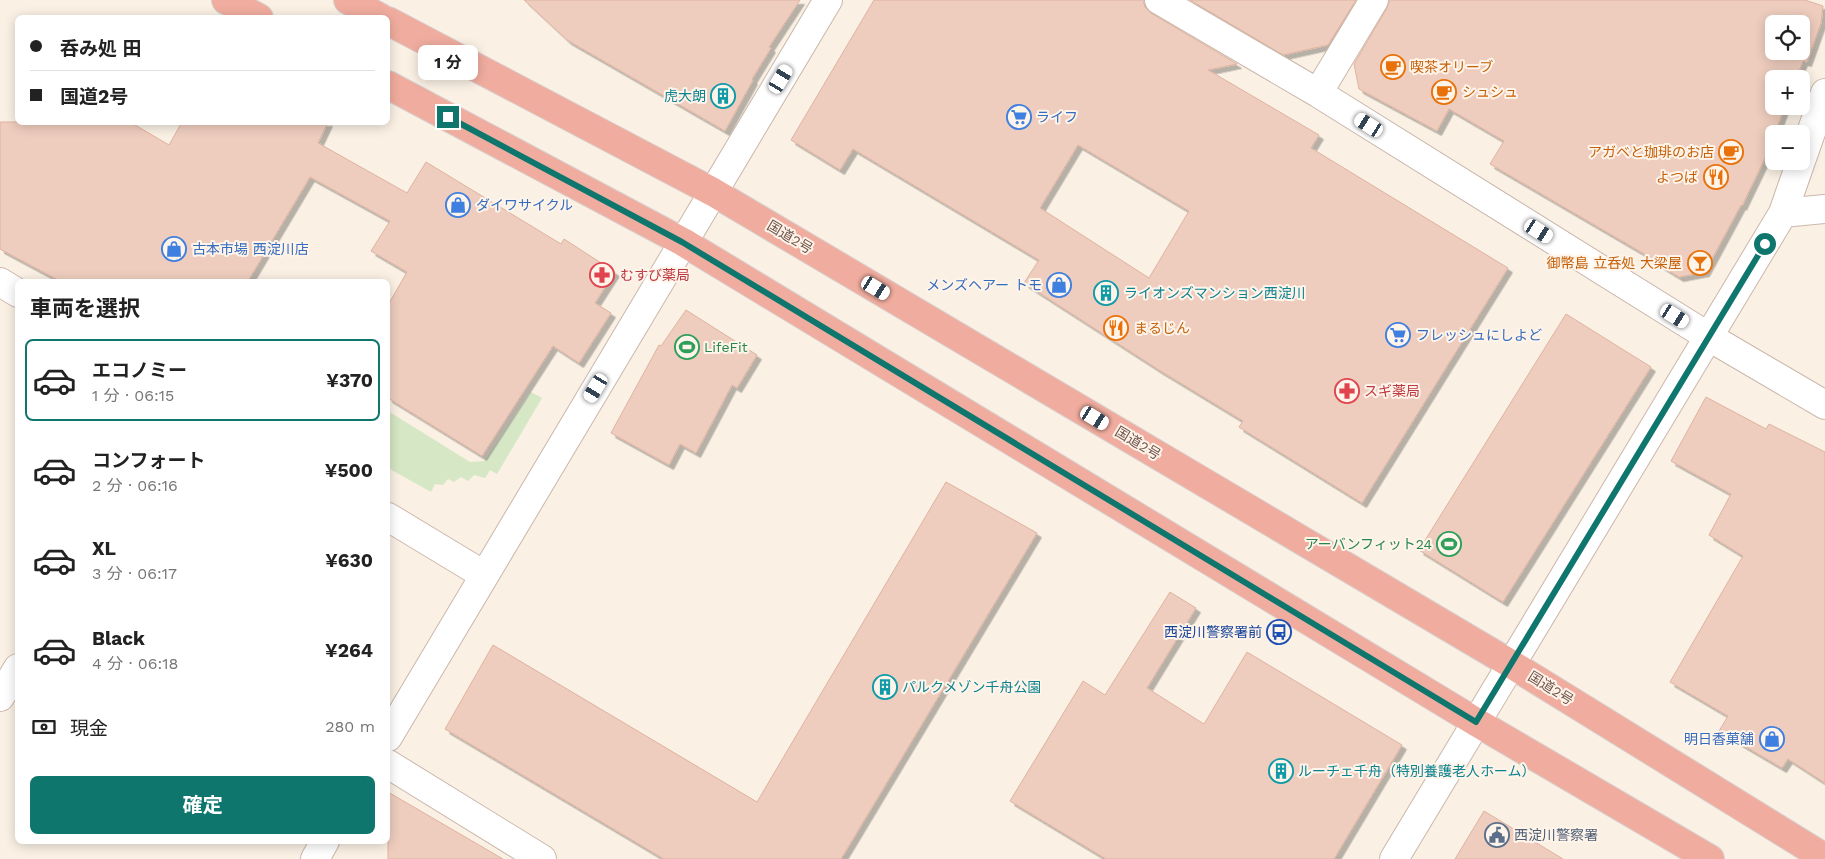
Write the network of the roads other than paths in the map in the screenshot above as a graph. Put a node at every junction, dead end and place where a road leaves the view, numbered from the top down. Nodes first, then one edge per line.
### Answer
1 (226, 0) edge
2 (348, 0) edge
3 (828, 0) edge
4 (1159, 0) edge
5 (1374, 0) edge
6 (254, 15) edge
7 (376, 15) edge
8 (390, 22) edge
9 (390, 86) edge
10 (1318, 93) junction
11 (1825, 93) edge
12 (1810, 136) edge
13 (1798, 170) edge
14 (713, 192) junction
15 (1825, 209) edge
16 (1783, 213) junction
17 (682, 242) junction
18 (0, 282) edge
19 (15, 291) edge
20 (1709, 337) junction
21 (1825, 405) edge
22 (390, 518) edge
23 (484, 576) junction
24 (1511, 664) junction
25 (15, 673) edge
26 (0, 697) edge
27 (1476, 722) junction
28 (390, 734) edge
29 (390, 765) edge
30 (323, 844) edge
31 (1825, 858) edge
32 (315, 859) edge
33 (542, 859) edge
34 (1394, 859) edge
35 (1710, 859) edge

1 - 6 highway
2 - 7 highway
3 - 14 street
4 - 10 street
5 - 10 street
8 - 14 highway, 国道2号
9 - 17 highway
10 - 20 street
11 - 12 street
13 - 16 street
14 - 17 street
14 - 24 highway, 国道2号
15 - 16 street
16 - 20 street
17 - 23 street
17 - 27 highway
18 - 19 street
20 - 21 street
20 - 24 street
22 - 23 street
23 - 28 street
24 - 27 street
24 - 31 highway, 国道2号
25 - 26 street
27 - 34 street
27 - 35 highway
29 - 33 street
30 - 32 street

